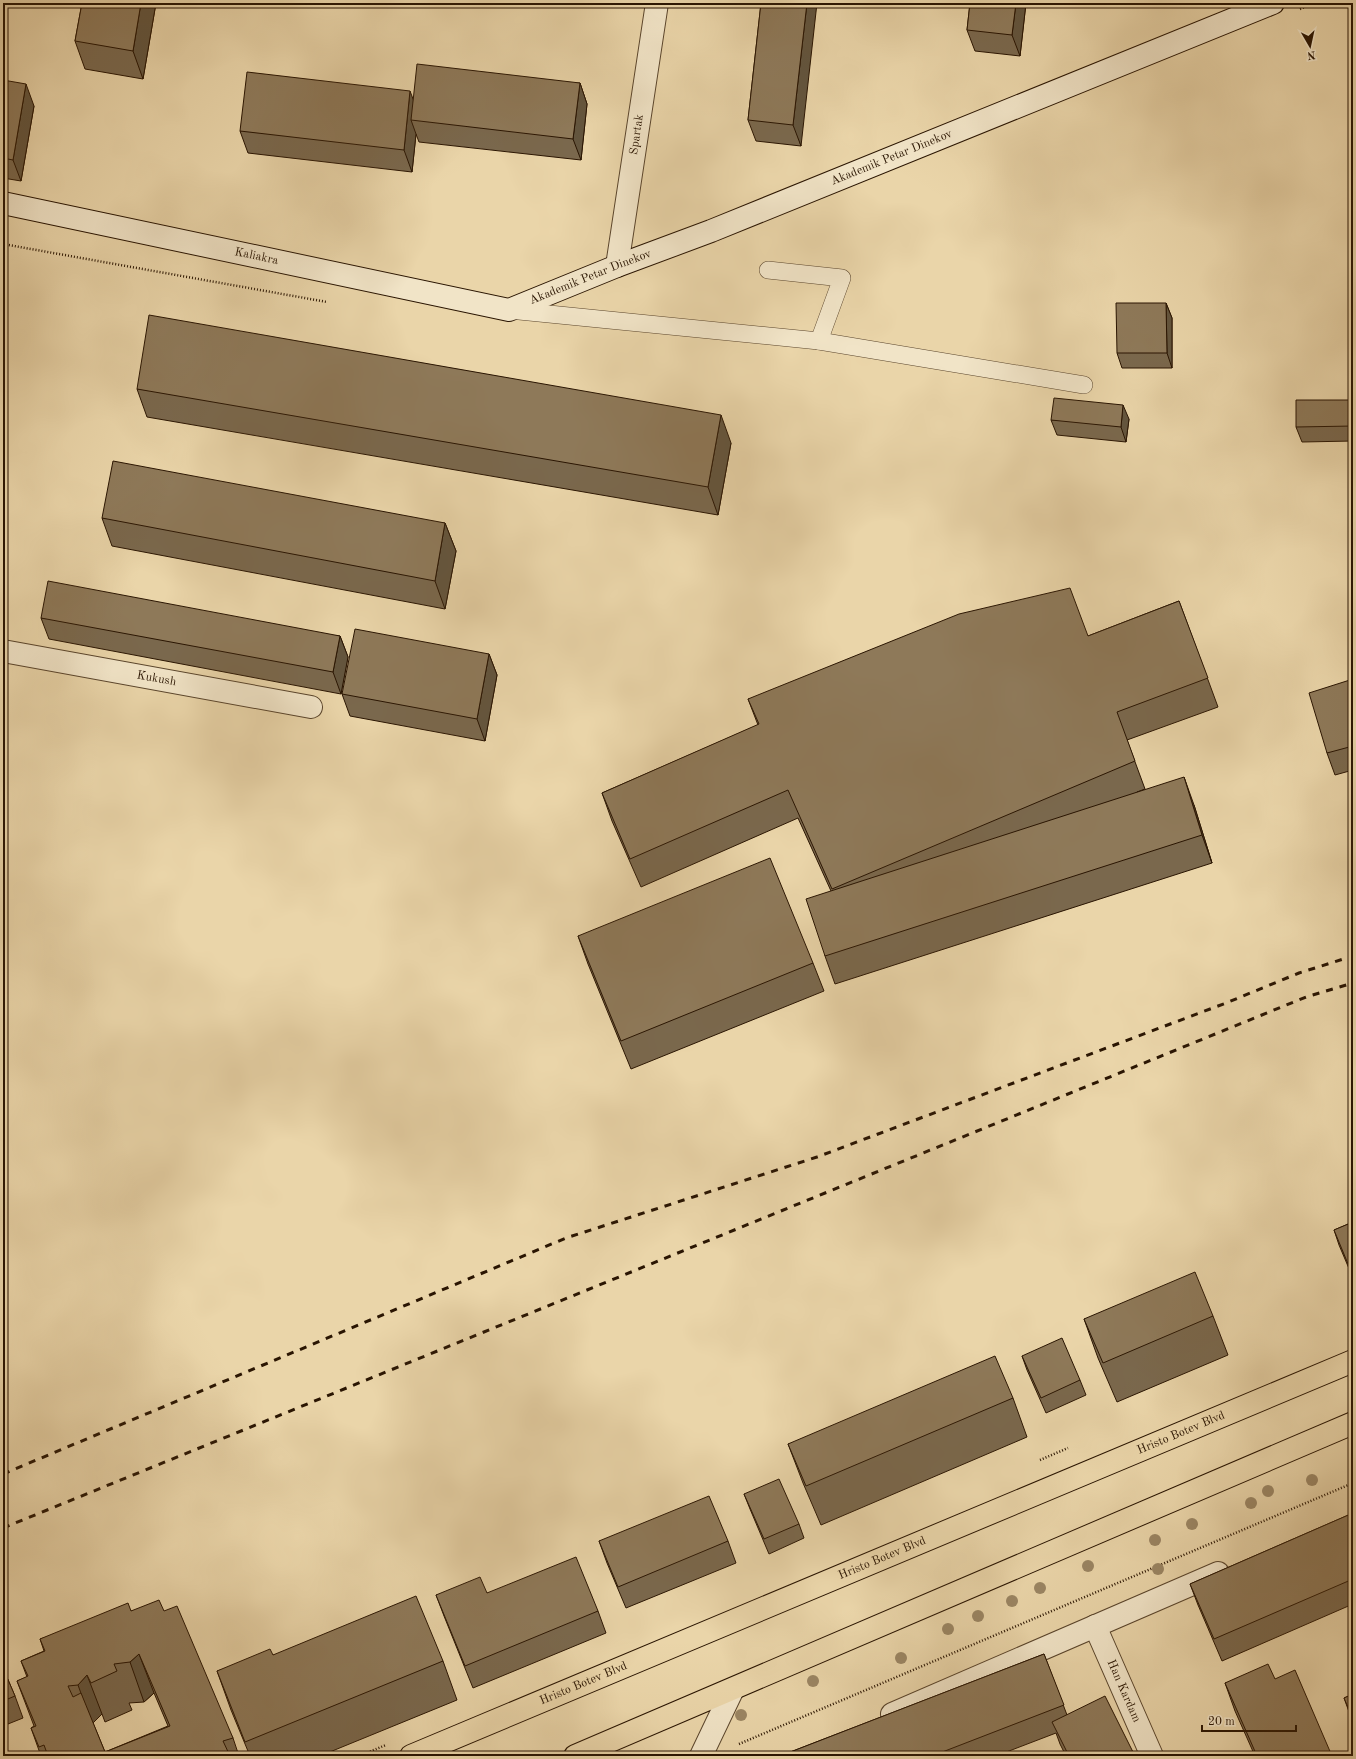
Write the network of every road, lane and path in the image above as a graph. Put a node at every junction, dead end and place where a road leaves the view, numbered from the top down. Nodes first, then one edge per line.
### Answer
1 (658, 3) edge
2 (1273, 3) edge
3 (3, 203) edge
4 (3, 244) edge
5 (617, 266) junction
6 (768, 270) dead end
7 (331, 303) dead end
8 (509, 310) junction
9 (819, 341) junction
10 (1084, 385) dead end
11 (3, 651) edge
12 (311, 707) dead end
13 (1353, 1361) edge
14 (1353, 1423) edge
15 (1353, 1483) edge
16 (1238, 1564) edge
17 (1095, 1626) junction
18 (733, 1689) junction
19 (876, 1721) edge
20 (738, 1744) dead end
21 (580, 1755) edge
22 (411, 1756) edge
23 (701, 1756) edge
24 (1152, 1756) edge

1 - 5 street, Spartak
2 - 5 street, Akademik Petar Dinekov
3 - 8 street, Kaliakra
4 - 7 path
5 - 8 street, Akademik Petar Dinekov
6 - 9 lane
8 - 9 lane
9 - 10 lane
11 - 12 street, Kukush
13 - 22 main road, Hristo Botev Blvd
14 - 18 main road
15 - 20 path
16 - 17 street
17 - 19 street
17 - 24 street, Han Kardam
18 - 21 main road
18 - 23 street

